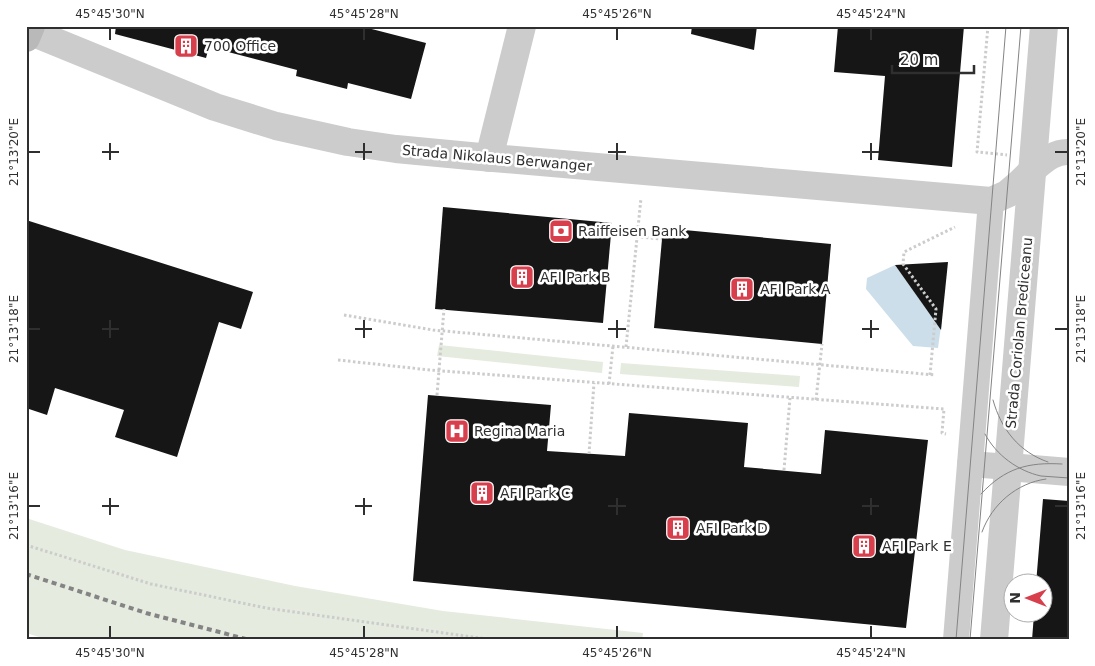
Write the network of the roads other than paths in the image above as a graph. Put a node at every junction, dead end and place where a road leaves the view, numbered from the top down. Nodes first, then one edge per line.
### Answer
1 (522, 26) edge
2 (1044, 26) edge
3 (29, 32) edge
4 (1069, 152) edge
5 (489, 158) junction
6 (1032, 171) junction
7 (991, 201) junction
8 (970, 464) junction
9 (1009, 467) junction
10 (1069, 472) edge
11 (956, 640) edge
12 (994, 640) edge

1 - 5 street
2 - 6 street, Strada Coriolan Brediceanu
3 - 5 street, Strada Nikolaus Berwanger
4 - 6 street
5 - 7 street, Strada Nikolaus Berwanger
6 - 7 street
6 - 9 street, Strada Coriolan Brediceanu
7 - 8 street
8 - 9 street
8 - 11 street
9 - 10 street
9 - 12 street, Strada Coriolan Brediceanu

